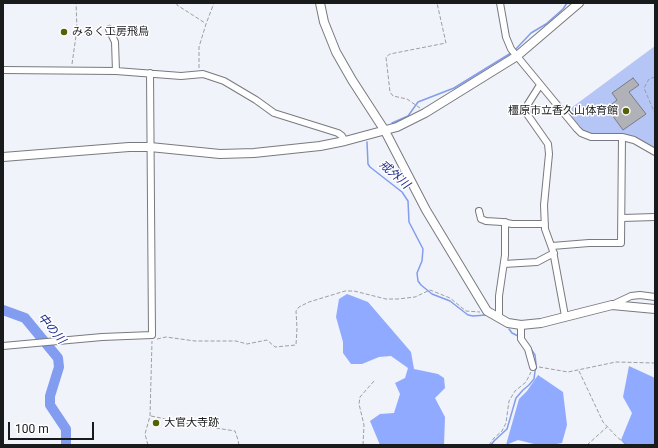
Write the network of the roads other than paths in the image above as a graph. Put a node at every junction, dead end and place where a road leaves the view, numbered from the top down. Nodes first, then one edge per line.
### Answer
1 (320, 3) edge
2 (500, 3) edge
3 (579, 3) edge
4 (109, 29) dead end
5 (517, 56) junction
6 (3, 70) edge
7 (116, 72) junction
8 (150, 73) junction
9 (540, 85) junction
10 (385, 130) junction
11 (622, 137) junction
12 (345, 141) junction
13 (150, 147) junction
14 (655, 152) edge
15 (3, 157) edge
16 (479, 211) dead end
17 (655, 217) edge
18 (622, 218) junction
19 (505, 222) junction
20 (545, 224) junction
21 (552, 246) junction
22 (554, 253) junction
23 (504, 264) junction
24 (655, 297) edge
25 (612, 305) junction
26 (655, 309) edge
27 (565, 316) junction
28 (499, 318) junction
29 (521, 325) junction
30 (3, 346) edge
31 (536, 367) road end

1 - 10 street
2 - 5 street
3 - 5 street
4 - 7 street
5 - 9 street
5 - 10 street
6 - 7 street
7 - 8 street
8 - 12 street
8 - 13 street
9 - 11 street
9 - 20 street
10 - 12 street
10 - 28 street
11 - 14 street
11 - 18 street
12 - 13 street
13 - 15 street
13 - 30 street
16 - 19 street
17 - 18 street
18 - 21 street
19 - 20 street
19 - 23 street
20 - 21 street
21 - 22 street
22 - 23 street
22 - 27 street
23 - 28 street
24 - 25 street
25 - 26 street
25 - 27 street
27 - 29 street
28 - 29 street
29 - 31 street

